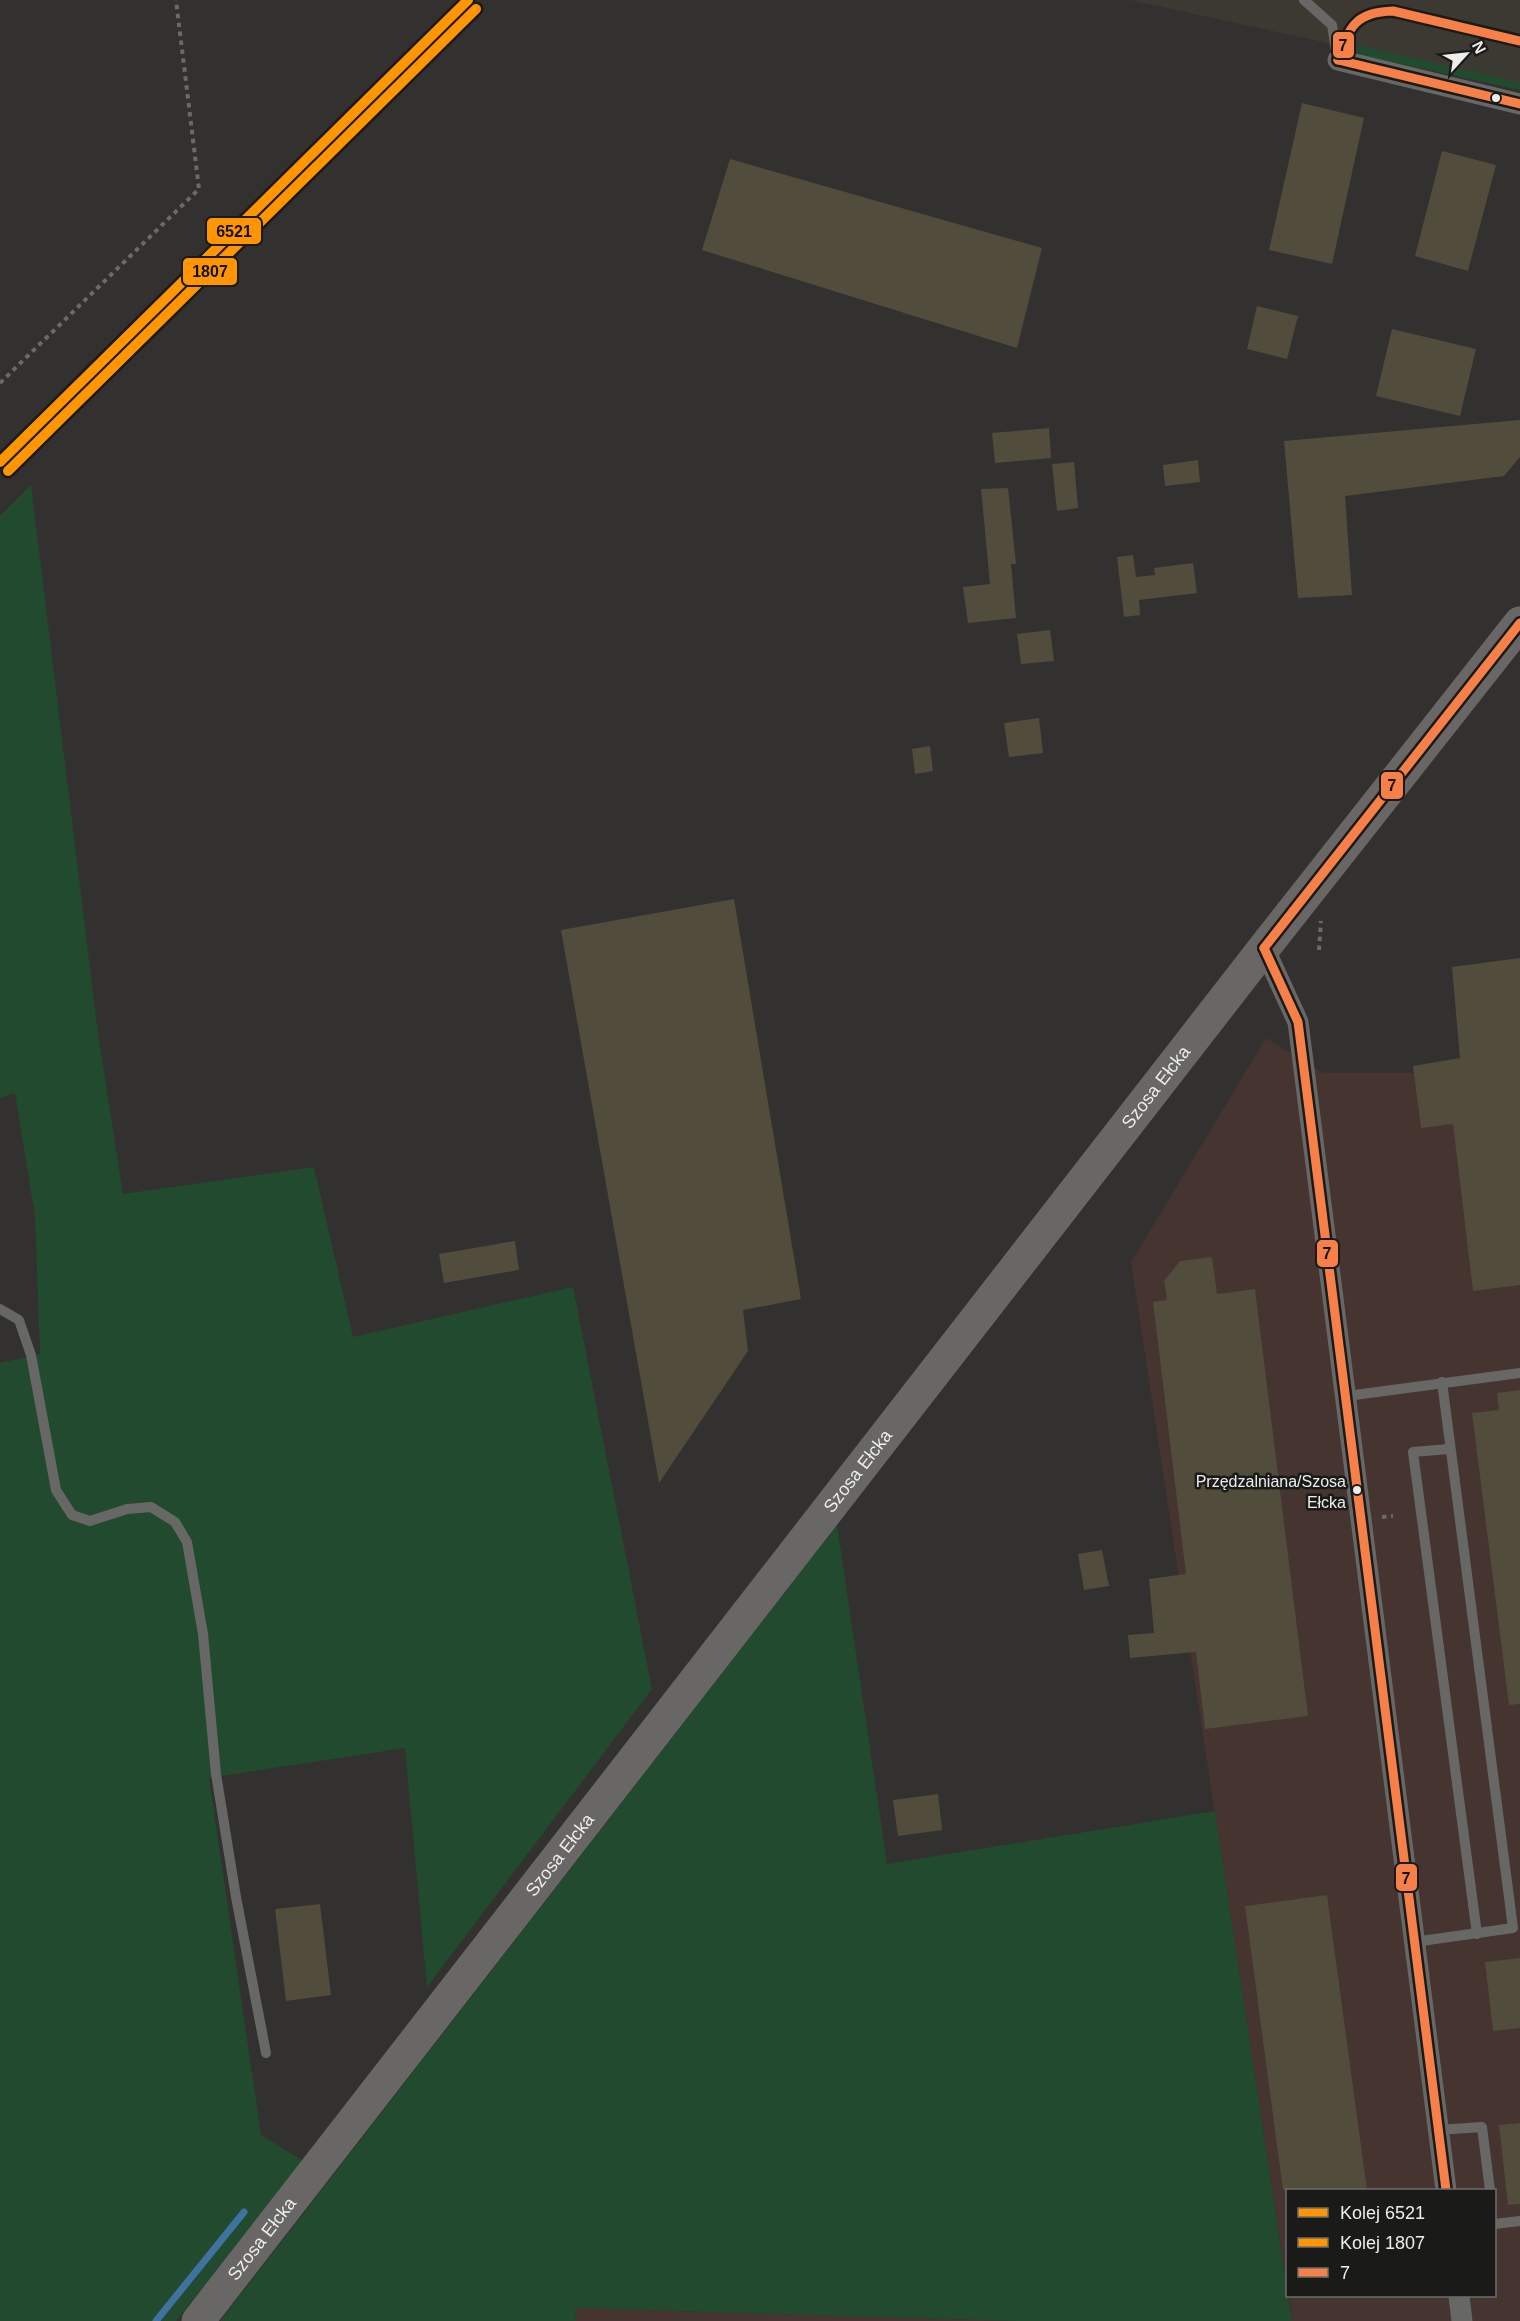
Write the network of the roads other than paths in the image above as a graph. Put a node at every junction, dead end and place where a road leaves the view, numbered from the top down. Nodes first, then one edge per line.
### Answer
1 (1304, 0) edge
2 (1520, 41) edge
3 (1338, 60) junction
4 (1520, 104) edge
5 (1520, 623) edge
6 (1264, 948) junction
7 (0, 1309) edge
8 (1520, 1373) edge
9 (1442, 1382) junction
10 (1347, 1396) junction
11 (1449, 1449) junction
12 (1516, 1927) edge
13 (1477, 1934) junction
14 (1414, 1942) junction
15 (266, 2053) dead end
16 (1438, 2130) junction
17 (1446, 2189) edge
18 (1490, 2189) edge
19 (1520, 2221) edge
20 (1496, 2224) edge
21 (1459, 2297) edge
22 (198, 2321) edge
23 (1462, 2321) edge

1 - 3 lane
2 - 3 lane
3 - 4 street
5 - 6 main road, Szosa Ełcka
6 - 10 street
6 - 22 main road, Szosa Ełcka
7 - 15 lane
8 - 9 lane
9 - 10 lane
9 - 11 lane
10 - 14 street
11 - 12 lane
11 - 13 lane
12 - 13 lane
13 - 14 lane
14 - 16 street
16 - 17 street
16 - 18 lane
19 - 20 lane
21 - 23 street

